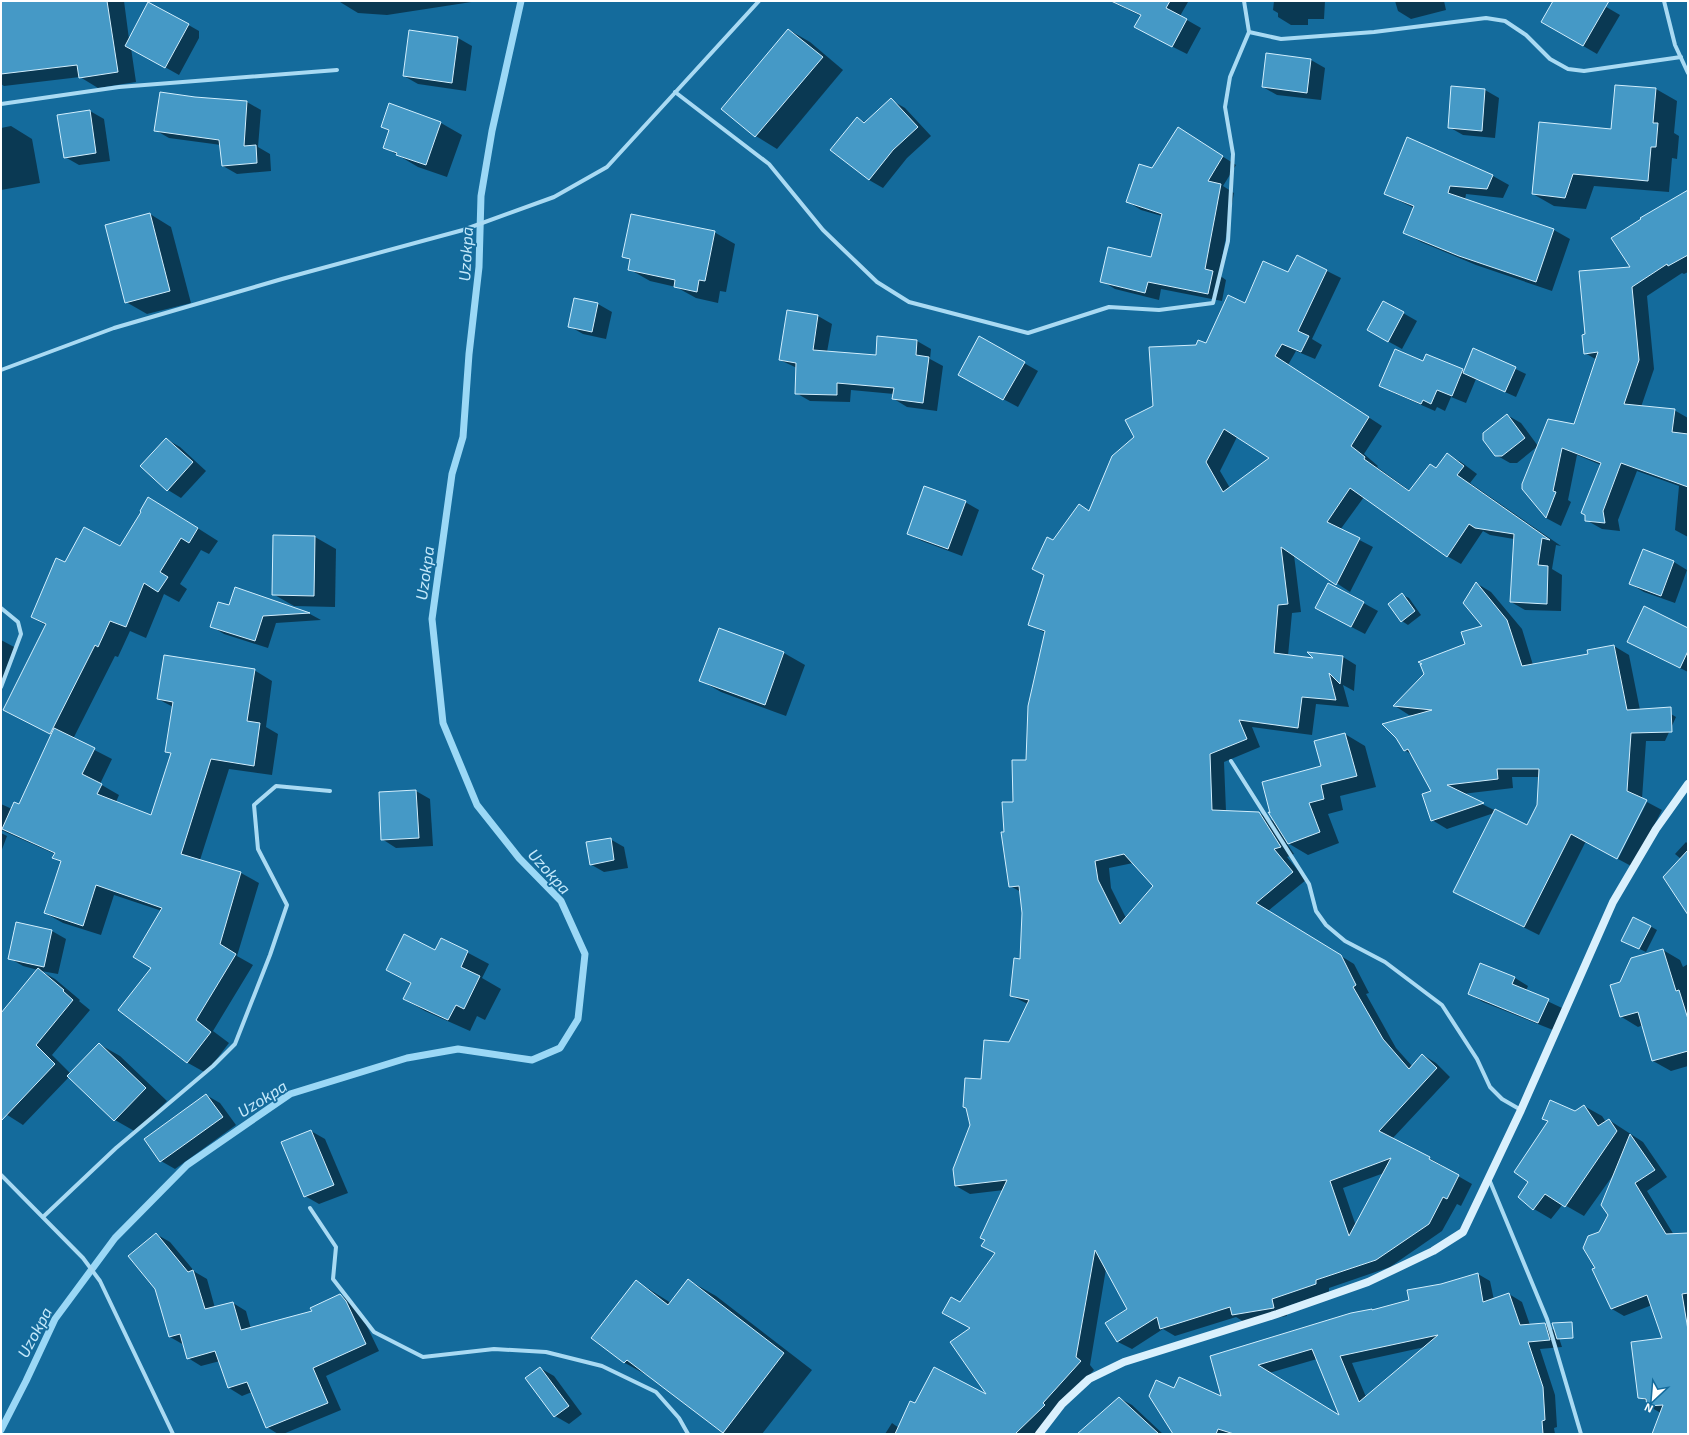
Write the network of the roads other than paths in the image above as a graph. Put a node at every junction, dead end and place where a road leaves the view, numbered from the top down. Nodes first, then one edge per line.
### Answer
1 (759, 1) edge
2 (1244, 1) edge
3 (1664, 1) edge
4 (1249, 32) junction
5 (1681, 57) junction
6 (337, 70) dead end
7 (1688, 73) edge
8 (675, 92) junction
9 (1, 104) edge
10 (1, 370) edge
11 (1, 608) edge
12 (1, 687) edge
13 (1231, 761) dead end
14 (1688, 784) edge
15 (330, 791) dead end
16 (1521, 1110) junction
17 (1, 1175) edge
18 (1489, 1179) junction
19 (310, 1208) dead end
20 (44, 1217) junction
21 (173, 1434) edge
22 (688, 1434) edge
23 (1039, 1434) edge
24 (1581, 1434) edge

1 - 8 street
2 - 4 street
3 - 5 street
4 - 5 street
4 - 8 street
5 - 7 street
6 - 9 street
8 - 10 street
11 - 12 street
13 - 16 street
14 - 16 main road
15 - 20 street
16 - 18 main road
17 - 20 street
18 - 23 main road
18 - 24 street
19 - 22 street
20 - 21 street

